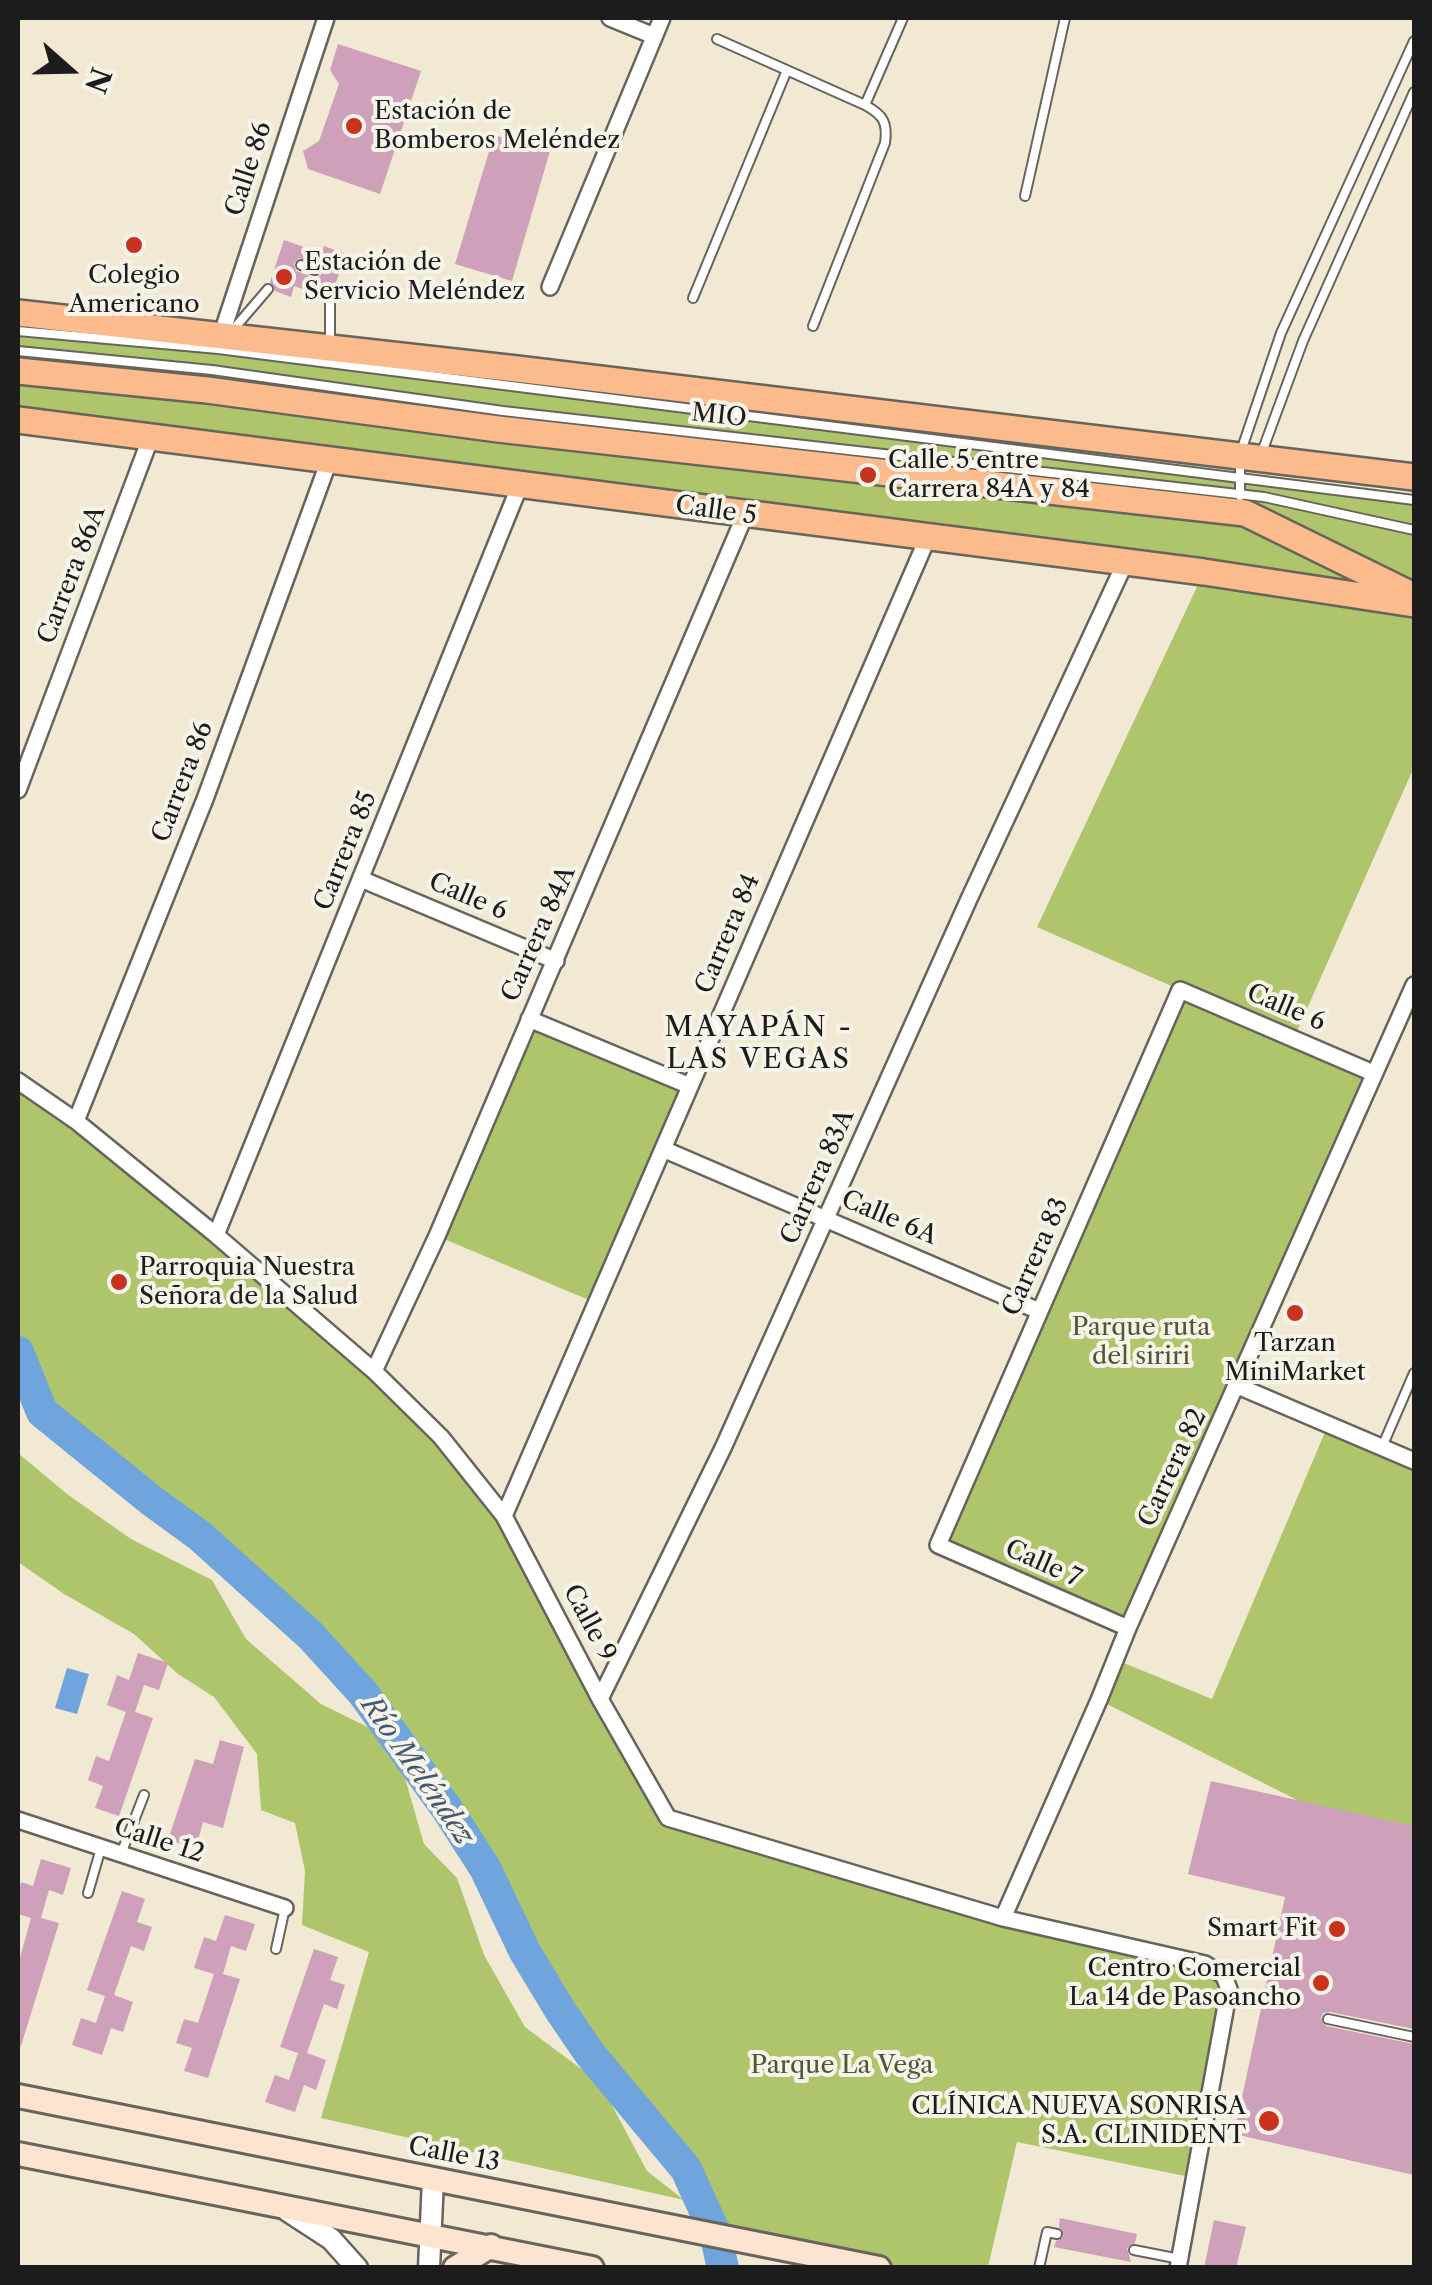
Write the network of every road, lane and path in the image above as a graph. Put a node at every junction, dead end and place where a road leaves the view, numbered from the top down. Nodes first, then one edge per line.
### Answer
1 (326, 18) edge
2 (610, 18) edge
3 (662, 18) edge
4 (903, 18) edge
5 (1066, 18) edge
6 (654, 36) junction
7 (717, 39) dead end
8 (1414, 42) edge
9 (787, 70) junction
10 (1414, 92) edge
11 (865, 105) junction
12 (1025, 196) dead end
13 (302, 265) dead end
14 (315, 270) dead end
15 (550, 288) dead end
16 (268, 289) dead end
17 (330, 298) dead end
18 (693, 298) dead end
19 (18, 313) edge
20 (813, 326) dead end
21 (18, 331) edge
22 (224, 337) junction
23 (330, 348) junction
24 (18, 351) edge
25 (18, 371) edge
26 (18, 420) edge
27 (152, 434) junction
28 (330, 458) junction
29 (1246, 463) junction
30 (1414, 477) edge
31 (520, 485) junction
32 (1414, 500) edge
33 (1242, 504) junction
34 (746, 515) junction
35 (1414, 530) edge
36 (928, 537) junction
37 (1125, 563) junction
38 (1414, 596) edge
39 (1414, 604) edge
40 (18, 790) edge
41 (361, 879) junction
42 (556, 961) junction
43 (1414, 985) edge
44 (1180, 990) joint
45 (530, 1020) junction
46 (1373, 1073) junction
47 (18, 1081) edge
48 (690, 1086) junction
49 (76, 1121) junction
50 (662, 1148) junction
51 (826, 1219) junction
52 (216, 1235) junction
53 (1040, 1311) junction
54 (374, 1371) junction
55 (1414, 1373) edge
56 (1238, 1386) junction
57 (1382, 1448) junction
58 (1414, 1461) edge
59 (504, 1516) junction
60 (938, 1545) joint
61 (1128, 1628) junction
62 (600, 1699) junction
63 (144, 1795) dead end
64 (18, 1820) edge
65 (101, 1848) junction
66 (121, 1854) junction
67 (88, 1893) dead end
68 (286, 1908) joint
69 (1003, 1918) junction
70 (276, 1949) dead end
71 (1328, 2019) dead end
72 (1414, 2038) edge
73 (18, 2096) edge
74 (18, 2154) edge
75 (433, 2179) junction
76 (278, 2206) junction
77 (430, 2233) junction
78 (1057, 2234) dead end
79 (490, 2246) junction
80 (1134, 2250) dead end
81 (1179, 2263) edge
82 (357, 2268) edge
83 (429, 2268) edge
84 (455, 2268) edge
85 (592, 2268) edge
86 (879, 2268) edge
87 (1039, 2268) edge

1 - 22 street, Calle 86
2 - 6 street
3 - 6 street
4 - 11 lane
5 - 12 lane
6 - 15 street
7 - 9 lane
8 - 29 lane
9 - 11 lane
9 - 18 lane
10 - 29 lane
11 - 20 lane
13 - 14 lane
16 - 22 lane
17 - 23 lane
19 - 22 main road
21 - 29 lane, MIO
22 - 23 main road
23 - 29 main road
24 - 33 lane, MIO
25 - 33 main road
26 - 27 main road, Calle 5
27 - 28 main road, Calle 5
27 - 40 street, Carrera 86A
28 - 31 main road, Calle 5
28 - 49 street, Carrera 86
29 - 30 main road
29 - 32 lane, MIO
29 - 33 lane
31 - 34 main road, Calle 5
31 - 41 street, Carrera 85
33 - 35 lane, MIO
33 - 38 main road
34 - 36 main road, Calle 5
34 - 42 street, Carrera 84A
36 - 37 main road, Calle 5
36 - 48 street, Carrera 84
37 - 39 main road, Calle 5
37 - 51 street, Carrera 83A
41 - 42 street, Calle 6
41 - 52 street, Carrera 85
42 - 45 street, Carrera 84A
43 - 46 street, Carrera 82
44 - 46 street, Calle 6
44 - 53 street, Carrera 83
45 - 48 street
45 - 54 street, Carrera 84A
46 - 56 street, Carrera 82
47 - 49 street, Calle 9
48 - 50 street, Carrera 84
49 - 52 street, Calle 9
50 - 51 street, Calle 6A
50 - 59 street, Carrera 84
51 - 53 street, Calle 6A
51 - 62 street, Carrera 83A
52 - 54 street, Calle 9
53 - 60 street, Carrera 83
54 - 59 street, Calle 9
55 - 57 lane
56 - 57 street
56 - 61 street, Carrera 82
57 - 58 street
59 - 62 street, Calle 9
60 - 61 street, Calle 7
61 - 69 street, Carrera 82
62 - 69 street, Calle 9
63 - 66 lane
64 - 65 street, Calle 12
65 - 66 street, Calle 12
65 - 67 lane
66 - 68 street, Calle 12
68 - 70 lane
69 - 81 street, Calle 9
71 - 72 lane
73 - 75 main road, Calle 13
74 - 76 main road
75 - 77 street
75 - 86 main road, Calle 13
76 - 77 main road
76 - 82 street
77 - 79 main road
77 - 83 street
78 - 87 lane
79 - 84 main road
79 - 85 main road
80 - 81 lane

